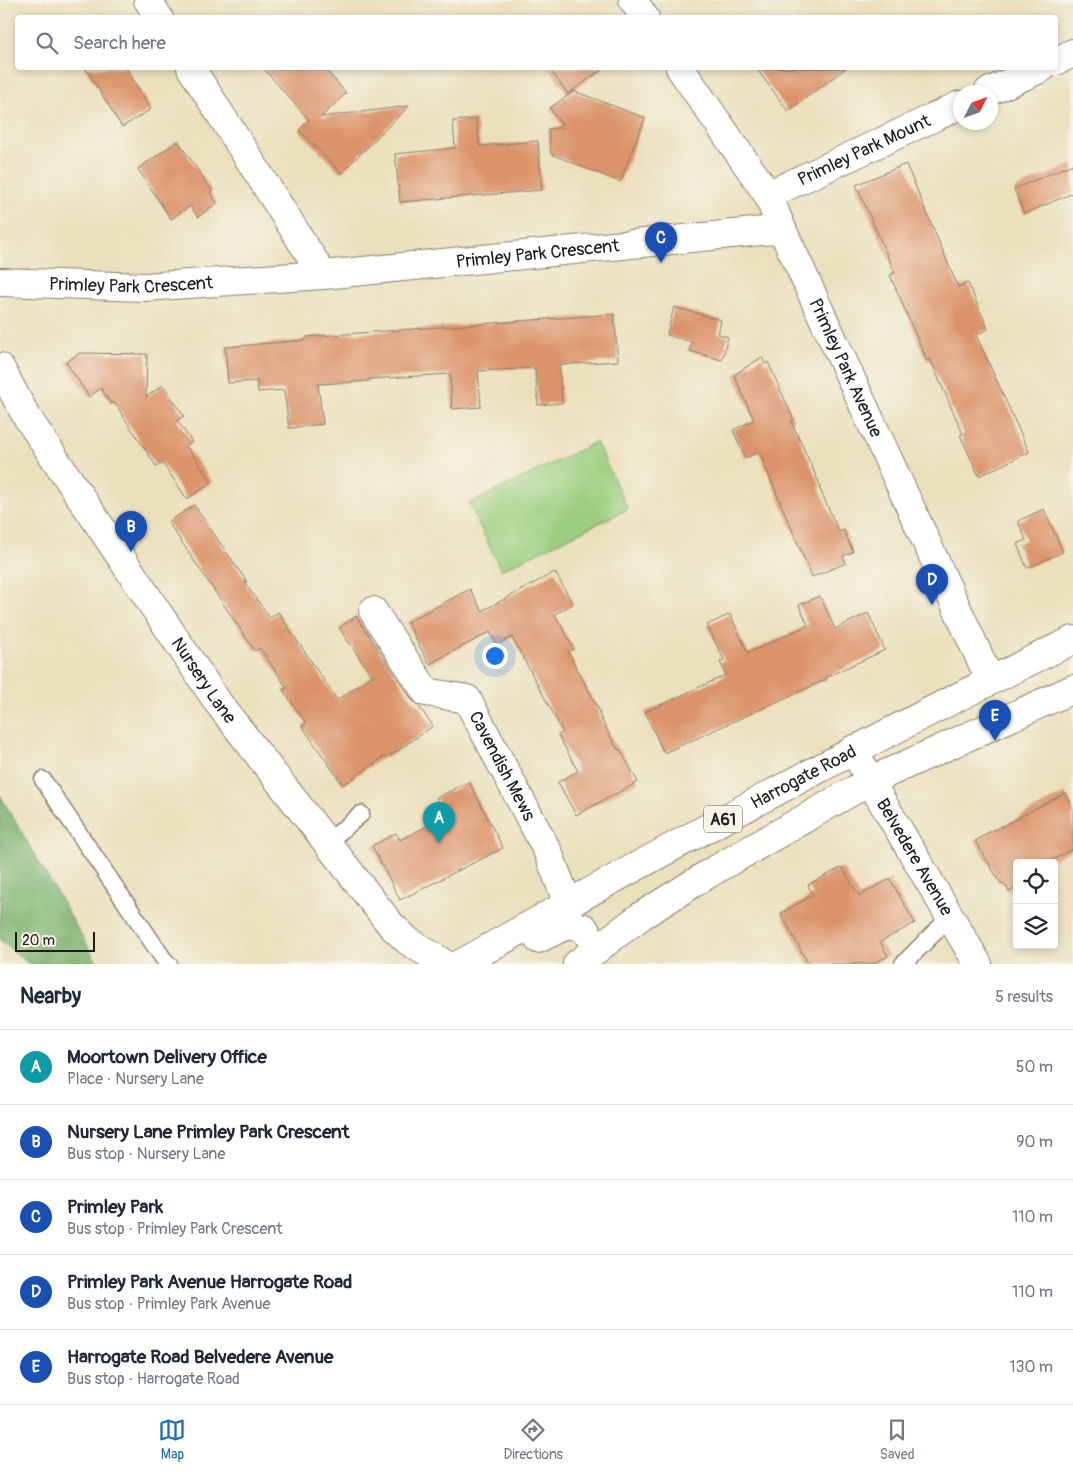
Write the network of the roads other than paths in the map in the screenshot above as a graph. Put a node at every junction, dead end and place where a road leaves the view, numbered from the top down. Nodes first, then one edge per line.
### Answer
1 (148, 0) edge
2 (633, 0) edge
3 (157, 15) edge
4 (643, 15) edge
5 (1073, 53) edge
6 (1058, 60) edge
7 (192, 70) edge
8 (681, 70) edge
9 (1038, 70) edge
10 (998, 88) edge
11 (953, 109) edge
12 (768, 195) junction
13 (782, 229) junction
14 (323, 275) junction
15 (0, 282) edge
16 (0, 367) edge
17 (373, 611) dead end
18 (1073, 640) edge
19 (990, 680) junction
20 (1073, 689) edge
21 (854, 749) junction
22 (43, 780) dead end
23 (870, 782) junction
24 (361, 814) dead end
25 (327, 843) junction
26 (568, 904) junction
27 (950, 917) junction
28 (489, 948) junction
29 (587, 956) edge
30 (169, 964) edge
31 (445, 964) edge
32 (460, 964) edge
33 (902, 964) edge
34 (978, 964) edge

1 - 3 main road
2 - 4 main road
5 - 6 main road
7 - 14 main road
8 - 12 main road, Primley Park Avenue
9 - 10 main road
11 - 12 main road, Primley Park Mount
12 - 13 main road, Primley Park Avenue
13 - 14 main road, Primley Park Crescent
13 - 19 main road, Primley Park Avenue
14 - 15 main road, Primley Park Crescent
16 - 25 main road, Nursery Lane
17 - 26 main road, Cavendish Mews
18 - 19 main road, Harrogate Road / A61
19 - 21 main road, Harrogate Road / A61
20 - 23 main road, Harrogate Road / A61
21 - 23 main road, Belvedere Avenue
21 - 26 main road, Harrogate Road / A61
22 - 30 lane
23 - 27 main road, Belvedere Avenue
23 - 29 main road, Harrogate Road / A61
24 - 25 lane
25 - 31 main road, Nursery Lane
26 - 28 main road, Harrogate Road / A61
27 - 33 lane
27 - 34 main road, Belvedere Avenue
28 - 29 main road
28 - 32 main road, Harrogate Road / A61

